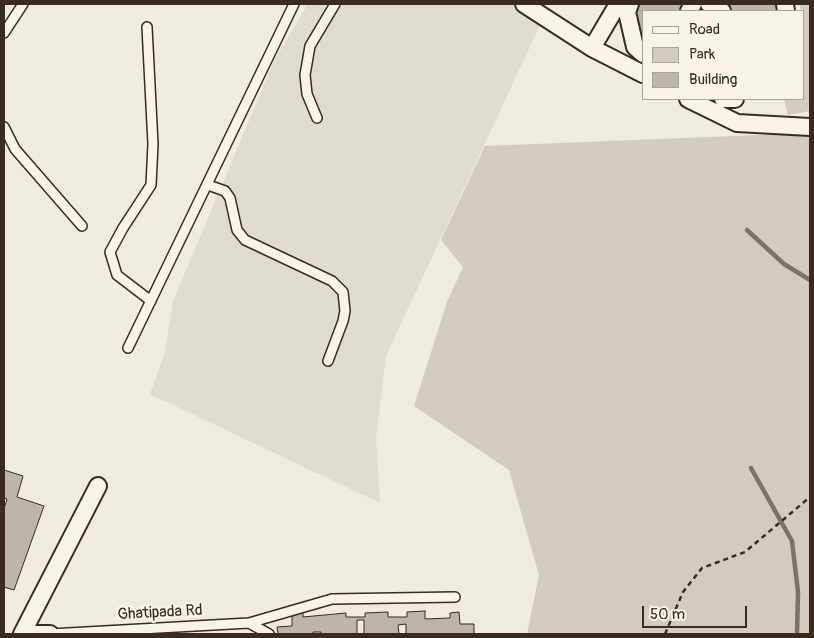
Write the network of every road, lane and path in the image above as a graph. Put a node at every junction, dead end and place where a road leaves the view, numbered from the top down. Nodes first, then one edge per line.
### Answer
1 (23, 4) edge
2 (294, 4) edge
3 (335, 4) edge
4 (524, 4) edge
5 (618, 4) edge
6 (630, 4) edge
7 (146, 27) dead end
8 (4, 33) edge
9 (592, 48) junction
10 (642, 53) edge
11 (642, 73) edge
12 (690, 100) edge
13 (317, 118) dead end
14 (4, 127) edge
15 (810, 127) edge
16 (208, 184) junction
17 (82, 226) dead end
18 (151, 301) junction
19 (128, 348) dead end
20 (328, 361) dead end
21 (98, 486) dead end
22 (810, 497) edge
23 (455, 597) dead end
24 (249, 623) junction
25 (78, 633) edge
26 (22, 634) edge
27 (43, 634) edge
28 (269, 634) edge
29 (665, 634) edge

1 - 8 lane
2 - 16 lane
3 - 13 lane
4 - 9 street
5 - 9 street
6 - 10 street
7 - 18 lane
9 - 11 street
12 - 15 street
14 - 17 lane
16 - 18 lane
16 - 20 lane
18 - 19 lane
21 - 26 street
22 - 29 path
23 - 24 lane, Ghatipada Rd
24 - 25 lane, Ghatipada Rd
24 - 28 lane
25 - 27 lane, Ghatipada Rd

